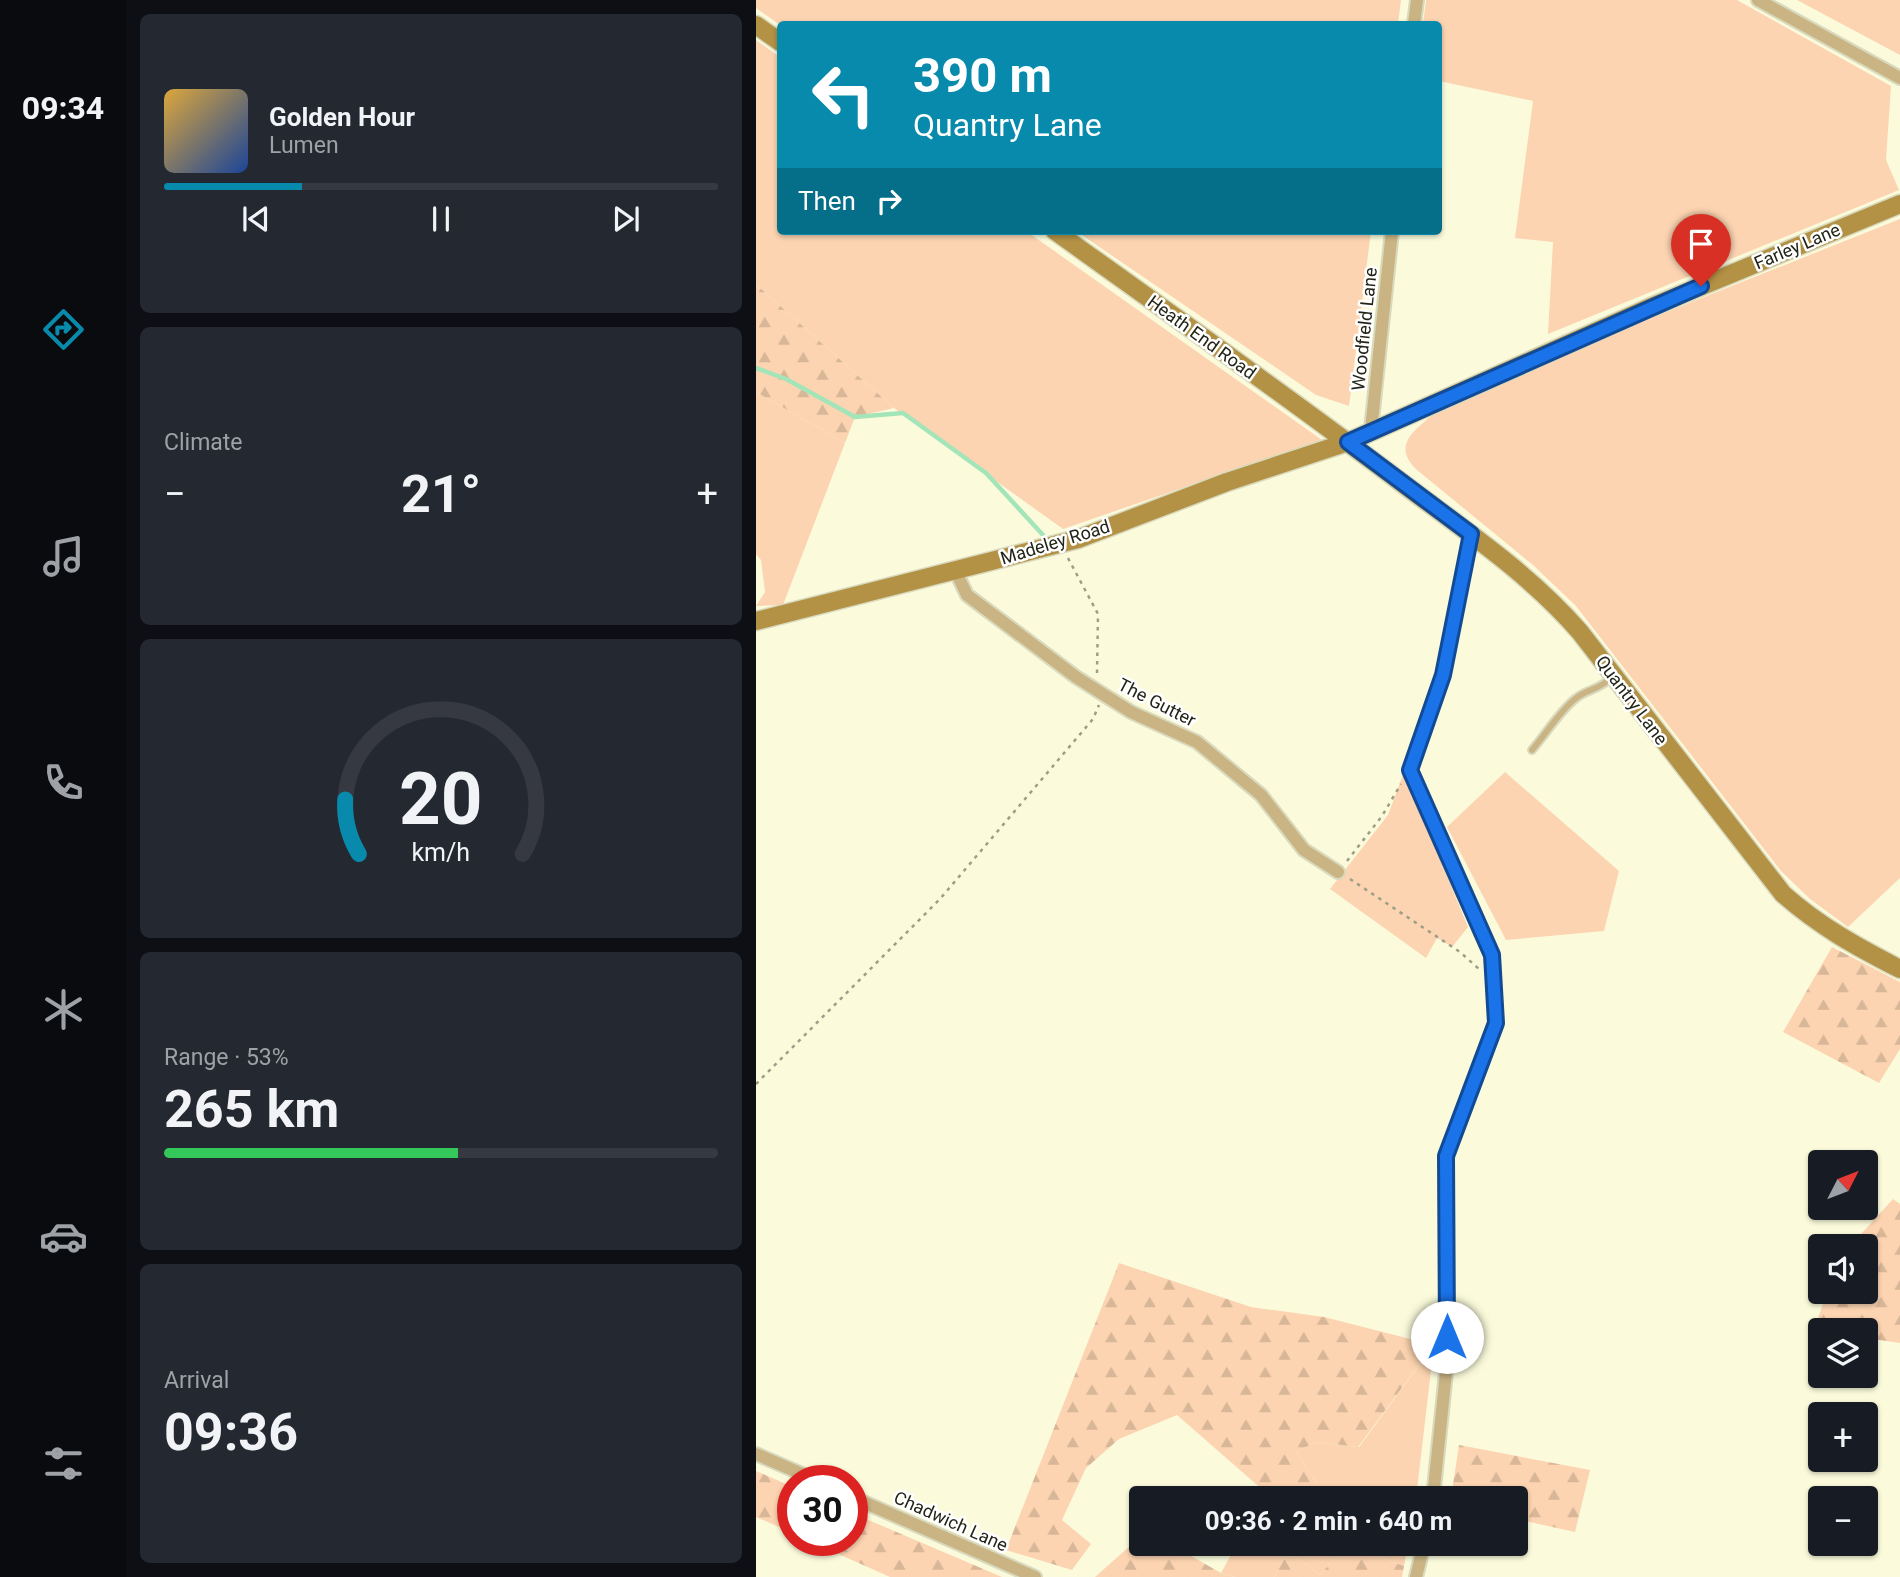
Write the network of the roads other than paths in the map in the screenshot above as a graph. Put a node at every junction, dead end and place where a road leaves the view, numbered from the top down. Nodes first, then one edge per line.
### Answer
1 (1417, 0) edge
2 (1758, 0) edge
3 (1414, 21) edge
4 (756, 25) edge
5 (777, 40) edge
6 (1900, 78) edge
7 (1900, 204) edge
8 (1061, 235) edge
9 (1392, 235) edge
10 (1371, 430) junction
11 (1348, 442) junction
12 (1471, 534) junction
13 (955, 570) junction
14 (756, 621) edge
15 (1613, 675) junction
16 (1532, 750) dead end
17 (1338, 872) road end
18 (1900, 969) edge
19 (756, 1454) edge
20 (781, 1465) edge
21 (1434, 1486) edge
22 (868, 1504) edge
23 (1421, 1556) edge
24 (1035, 1577) edge
25 (1416, 1577) edge

1 - 3 street
2 - 6 street
4 - 5 street
7 - 10 street, Farley Lane
8 - 11 street, Heath End Road
9 - 10 street, Woodfield Lane
10 - 11 street, Farley Lane
11 - 12 street, Quantry Lane
11 - 13 street, Madeley Road
12 - 15 street, Quantry Lane
12 - 21 street
13 - 14 street, Madeley Road
13 - 17 street, The Gutter
15 - 16 lane
15 - 18 street, Quantry Lane
19 - 20 street
22 - 24 street, Chadwich Lane
23 - 25 street

